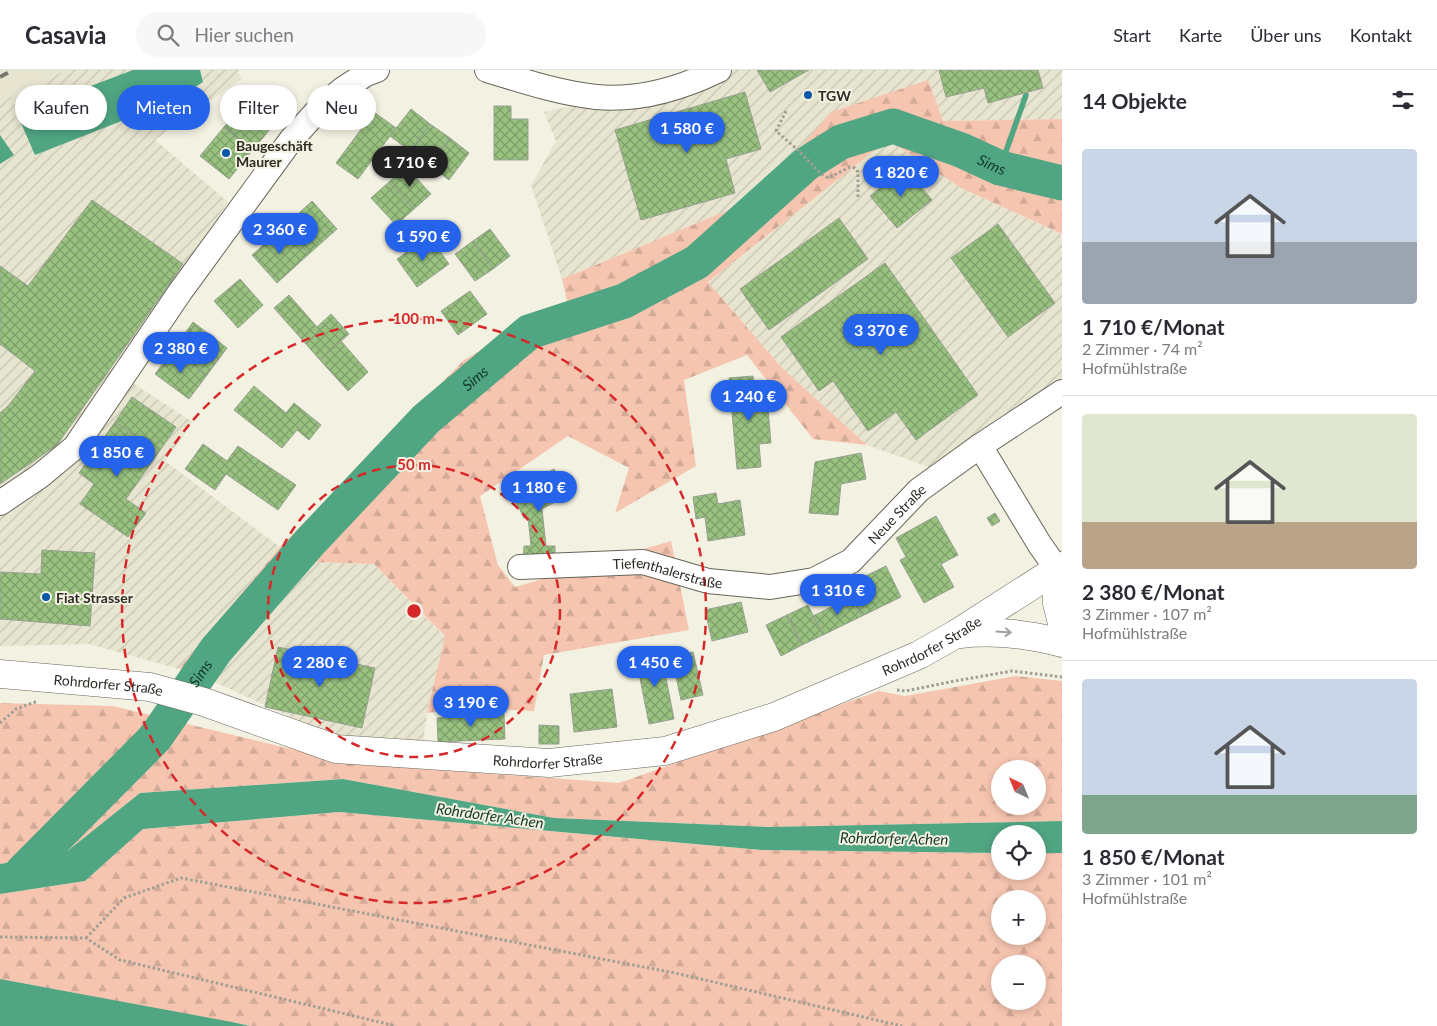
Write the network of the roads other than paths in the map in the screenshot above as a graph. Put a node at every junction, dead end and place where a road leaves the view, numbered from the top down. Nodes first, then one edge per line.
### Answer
1 (377, 70) edge
2 (487, 70) edge
3 (719, 70) edge
4 (1062, 392) edge
5 (980, 446) junction
6 (0, 503) edge
7 (520, 567) dead end
8 (1060, 570) edge
9 (814, 580) joint
10 (1062, 623) edge
11 (956, 634) junction
12 (1062, 643) edge
13 (0, 674) edge

1 - 6 street
2 - 3 street
4 - 5 street, Neue Straße
5 - 8 street
5 - 9 street, Neue Straße
7 - 9 street, Tiefenthalerstraße
8 - 10 main road
8 - 11 main road, Rohrdorfer Straße
11 -> 12 main road
11 - 13 main road, Rohrdorfer Straße

